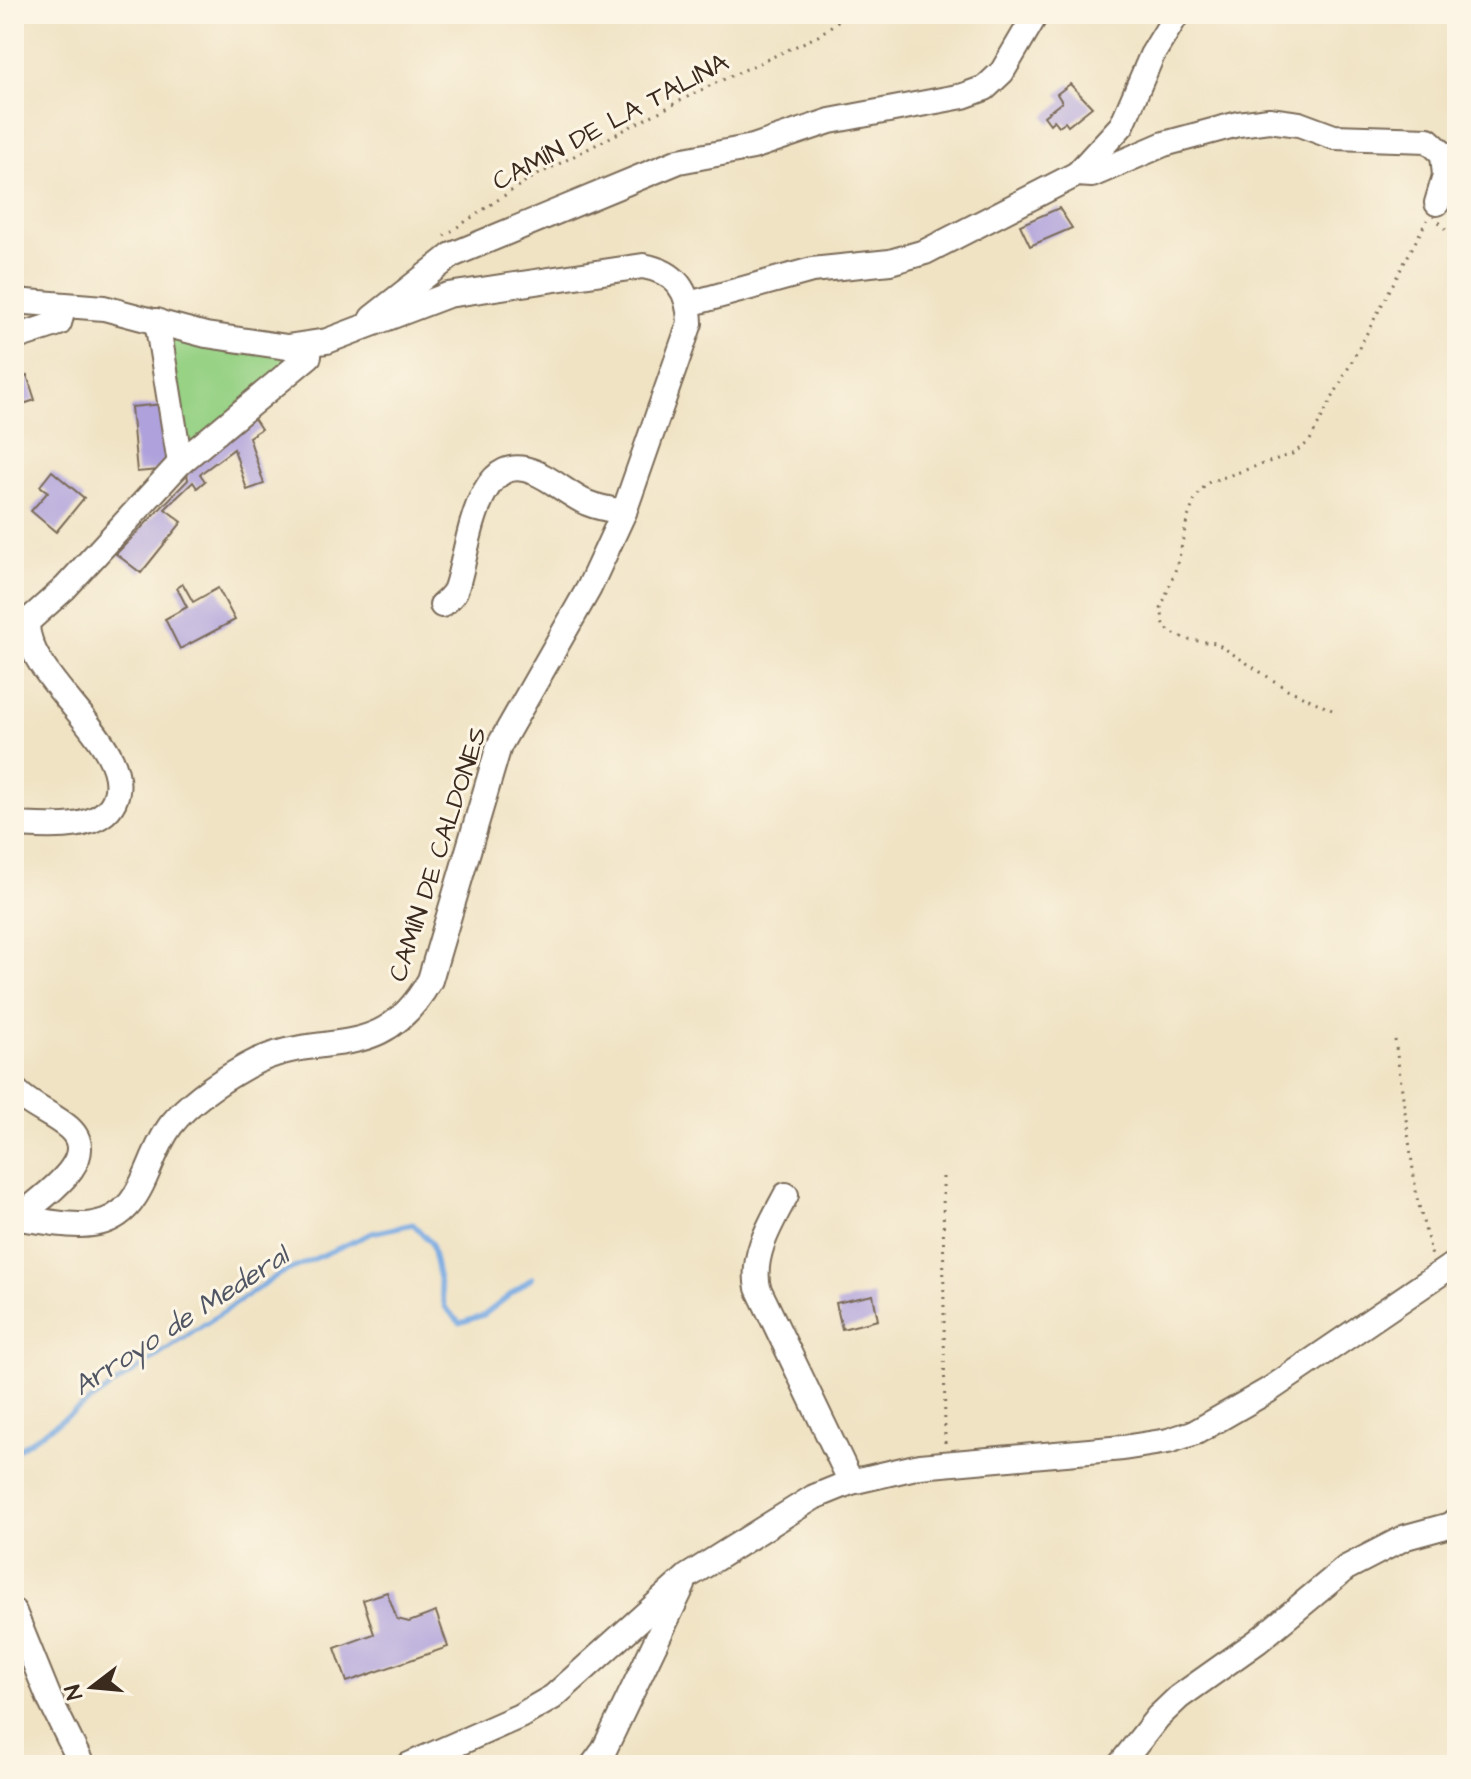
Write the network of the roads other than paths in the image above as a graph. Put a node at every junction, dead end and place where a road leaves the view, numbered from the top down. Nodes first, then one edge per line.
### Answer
1 (1036, 14) edge
2 (1177, 14) edge
3 (1077, 174) junction
4 (1437, 203) road end
5 (14, 301) edge
6 (689, 304) junction
7 (64, 306) junction
8 (157, 321) junction
9 (361, 327) junction
10 (14, 338) edge
11 (310, 345) junction
12 (180, 463) junction
13 (624, 512) junction
14 (442, 605) dead end
15 (20, 624) edge
16 (14, 825) edge
17 (14, 1089) edge
18 (786, 1195) dead end
19 (16, 1218) edge
20 (1457, 1262) edge
21 (1447, 1276) edge
22 (851, 1482) junction
23 (1457, 1519) edge
24 (688, 1576) junction
25 (14, 1612) edge
26 (82, 1765) edge
27 (409, 1765) edge
28 (593, 1765) edge
29 (1120, 1765) edge

1 - 9 street
2 - 3 street
3 - 4 street
3 - 6 street
5 - 7 street
6 - 9 street
6 - 13 street, CAMÍN DE CALDONES
7 - 8 street
7 - 10 street
8 - 11 street
8 - 12 street
9 - 11 street
11 - 12 street
12 - 15 street
13 - 14 street
13 - 19 street, CAMÍN DE CALDONES
15 - 16 street
17 - 19 street
18 - 22 street
20 - 21 street
21 - 22 street
22 - 24 street
23 - 29 street
24 - 27 street
24 - 28 street
25 - 26 street

